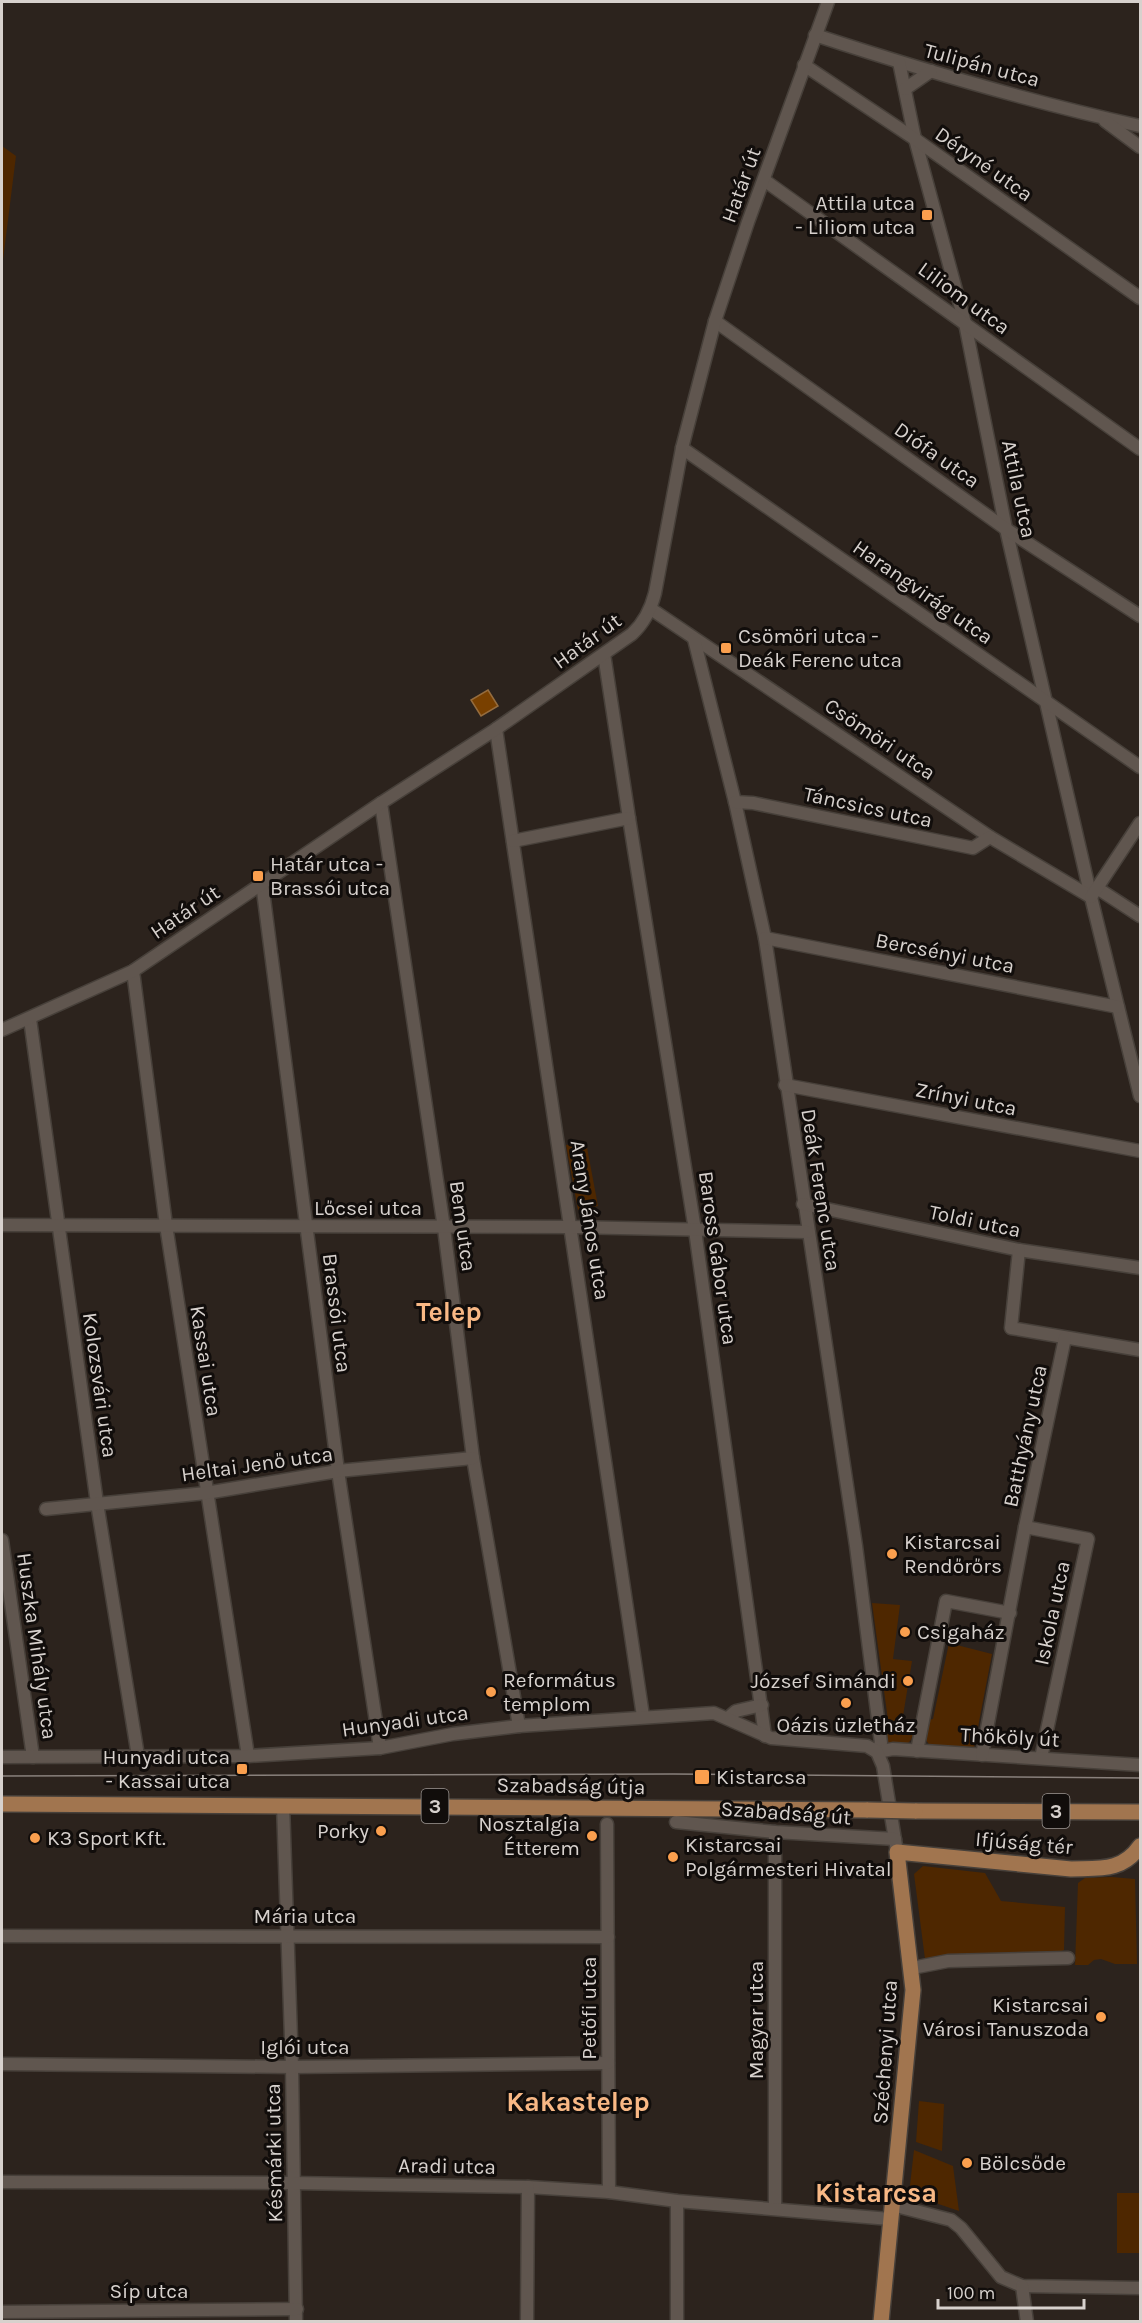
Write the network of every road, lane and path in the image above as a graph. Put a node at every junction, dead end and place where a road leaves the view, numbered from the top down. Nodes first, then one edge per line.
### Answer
1 (828, 2) edge
2 (815, 35) junction
3 (899, 62) junction
4 (804, 65) junction
5 (931, 71) junction
6 (904, 89) junction
7 (1099, 117) junction
8 (1140, 126) edge
9 (915, 139) junction
10 (1140, 147) edge
11 (764, 180) junction
12 (1140, 298) edge
13 (715, 321) junction
14 (965, 323) junction
15 (682, 448) junction
16 (1140, 449) edge
17 (1006, 529) junction
18 (651, 609) junction
19 (1140, 616) edge
20 (694, 639) junction
21 (604, 654) junction
22 (1047, 701) junction
23 (496, 729) junction
24 (1140, 767) edge
25 (735, 802) junction
26 (381, 803) junction
27 (628, 818) junction
28 (1140, 823) edge
29 (990, 837) junction
30 (513, 841) junction
31 (262, 883) junction
32 (1094, 892) junction
33 (1140, 916) edge
34 (765, 938) junction
35 (133, 970) junction
36 (1118, 1006) junction
37 (30, 1018) junction
38 (2, 1030) edge
39 (785, 1085) junction
40 (1140, 1096) edge
41 (1140, 1151) edge
42 (803, 1204) junction
43 (2, 1225) edge
44 (58, 1225) junction
45 (166, 1225) junction
46 (307, 1227) junction
47 (571, 1227) junction
48 (444, 1228) junction
49 (695, 1230) junction
50 (807, 1232) junction
51 (1019, 1250) junction
52 (1140, 1268) edge
53 (1065, 1338) junction
54 (1140, 1350) edge
55 (473, 1458) junction
56 (338, 1471) junction
57 (206, 1493) junction
58 (97, 1503) junction
59 (46, 1509) dead end
60 (1025, 1527) junction
61 (2, 1540) edge
62 (1010, 1613) junction
63 (762, 1705) junction
64 (643, 1716) junction
65 (728, 1718) junction
66 (519, 1726) junction
67 (765, 1736) junction
68 (380, 1748) junction
69 (917, 1751) junction
70 (877, 1752) junction
71 (982, 1755) junction
72 (138, 1756) junction
73 (248, 1756) junction
74 (2, 1757) edge
75 (33, 1757) junction
76 (1041, 1758) junction
77 (1140, 1765) edge
78 (2, 1804) edge
79 (283, 1804) junction
80 (1140, 1812) edge
81 (676, 1822) dead end
82 (608, 1824) dead end
83 (775, 1832) junction
84 (896, 1845) junction
85 (1140, 1846) edge
86 (2, 1936) edge
87 (287, 1936) junction
88 (608, 1937) junction
89 (1068, 1958) dead end
90 (912, 1968) junction
91 (608, 2063) junction
92 (2, 2064) edge
93 (292, 2067) junction
94 (2, 2182) edge
95 (293, 2183) junction
96 (528, 2187) junction
97 (609, 2192) junction
98 (677, 2201) junction
99 (775, 2208) junction
100 (891, 2212) junction
101 (1022, 2286) junction
102 (1140, 2288) edge
103 (2, 2312) edge
104 (297, 2315) edge
105 (527, 2322) edge
106 (677, 2322) edge
107 (882, 2322) edge
108 (1027, 2322) edge

1 - 2 street, Határ út
2 - 3 street, Tulipán utca
2 - 4 street, Határ út
3 - 5 street, Tulipán utca
3 - 6 street, Attila utca
4 - 9 street, Déryné utca
4 - 11 street, Határ út
5 - 6 street
5 - 7 street, Tulipán utca
6 - 9 street, Attila utca
7 - 8 street, Tulipán utca
7 - 10 street
9 - 12 street, Déryné utca
9 - 14 street, Attila utca
11 - 13 street, Határ út
11 - 14 street, Liliom utca
13 - 15 street, Határ út
13 - 17 street, Diófa utca
14 - 16 street, Liliom utca
14 - 17 street, Attila utca
15 - 18 street, Határ út
15 - 22 street, Harangvirág utca
17 - 19 street, Diófa utca
17 - 22 street, Attila utca
18 - 20 street, Csömöri utca
18 - 21 street, Határ út
20 - 25 street, Deák Ferenc utca
20 - 29 street, Csömöri utca
21 - 23 street, Határ út
21 - 27 street, Baross Gábor utca
22 - 24 street, Harangvirág utca
22 - 32 street, Attila utca
23 - 26 street, Határ út
23 - 30 street, Arany János utca
25 - 29 street, Táncsics utca
25 - 34 street, Deák Ferenc utca
26 - 31 street, Határ út
26 - 48 street, Bem utca
27 - 30 street
27 - 49 street, Baross Gábor utca
28 - 32 street
29 - 32 street, Csömöri utca
30 - 47 street, Arany János utca
31 - 35 street, Határ út
31 - 46 street, Brassói utca
32 - 33 street, Csömöri utca
32 - 36 street, Attila utca
34 - 36 street, Bercsényi utca
34 - 39 street, Deák Ferenc utca
35 - 37 street, Határ út
35 - 45 street, Kassai utca
36 - 40 street, Attila utca
37 - 38 street, Határ út
37 - 44 street, Kolozsvári utca
39 - 41 street, Zrínyi utca
39 - 42 street, Deák Ferenc utca
42 - 50 street, Deák Ferenc utca
42 - 51 street, Toldi utca
43 - 44 street, Lőcsei utca
44 - 45 street, Lőcsei utca
44 - 58 street, Kolozsvári utca
45 - 46 street, Lőcsei utca
45 - 57 street, Kassai utca
46 - 48 street, Lőcsei utca
46 - 56 street, Brassói utca
47 - 48 street, Lőcsei utca
47 - 49 street, Lőcsei utca
47 - 64 street, Arany János utca
48 - 55 street, Bem utca
49 - 50 street, Lőcsei utca
49 - 63 street, Baross Gábor utca
50 - 70 street, Deák Ferenc utca
51 - 52 street, Toldi utca
51 - 53 street, Batthyány utca
53 - 54 street, Batthyány utca
53 - 60 street, Batthyány utca
55 - 56 street, Heltai Jenő utca
55 - 66 street, Bem utca
56 - 57 street, Heltai Jenő utca
56 - 68 street, Brassói utca
57 - 58 street, Heltai Jenő utca
57 - 73 street, Kassai utca
58 - 59 street, Heltai Jenő utca
58 - 72 street, Kolozsvári utca
60 - 62 street, Batthyány utca
60 - 76 street, Iskola utca
61 - 75 street, Huszka Mihály utca
62 - 69 street
62 - 71 street, Batthyány utca
63 - 65 street
63 - 67 street, Baross Gábor utca
64 - 65 street, Hunyadi utca
64 - 66 street, Hunyadi utca
65 - 67 street, Hunyadi utca
66 - 68 street, Hunyadi utca
67 - 70 street, Hunyadi utca
68 - 73 street, Hunyadi utca
69 - 70 street, Thököly út
69 - 71 street, Thököly út
70 - 84 street, Széchenyi utca
71 - 76 street, Thököly út
72 - 73 street, Hunyadi utca
72 - 75 street, Hunyadi utca
74 - 75 street, Hunyadi utca
76 - 77 street, Thököly út
78 - 79 main road, Szabadság útja / 3
79 - 80 main road, Szabadság útja / 3, bridge
79 - 87 street, Késmárki utca
81 - 83 street, Szabadság út
82 - 88 street, Petőfi utca
83 - 84 street, Szabadság út
83 - 99 street, Magyar utca
84 - 85 main road, Ifjúság tér
84 - 90 main road, Széchenyi utca
86 - 87 street, Mária utca
87 - 88 street, Mária utca
87 - 93 street, Késmárki utca
88 - 91 street, Petőfi utca
89 - 90 street
90 - 100 main road, Széchenyi utca
91 - 93 street, Iglói utca
91 - 97 street, Petőfi utca
92 - 93 street, Iglói utca
93 - 95 street, Késmárki utca
94 - 95 street, Aradi utca
95 - 96 street, Aradi utca
95 - 104 street, Késmárki utca
96 - 97 street, Aradi utca
96 - 105 street
97 - 98 street, Aradi utca
98 - 99 street, Aradi utca
98 - 106 street
99 - 100 street, Aradi utca
100 - 101 street, Aradi utca
100 - 107 main road, Széchenyi utca
101 - 102 street
101 - 108 street
103 - 104 street, Síp utca

